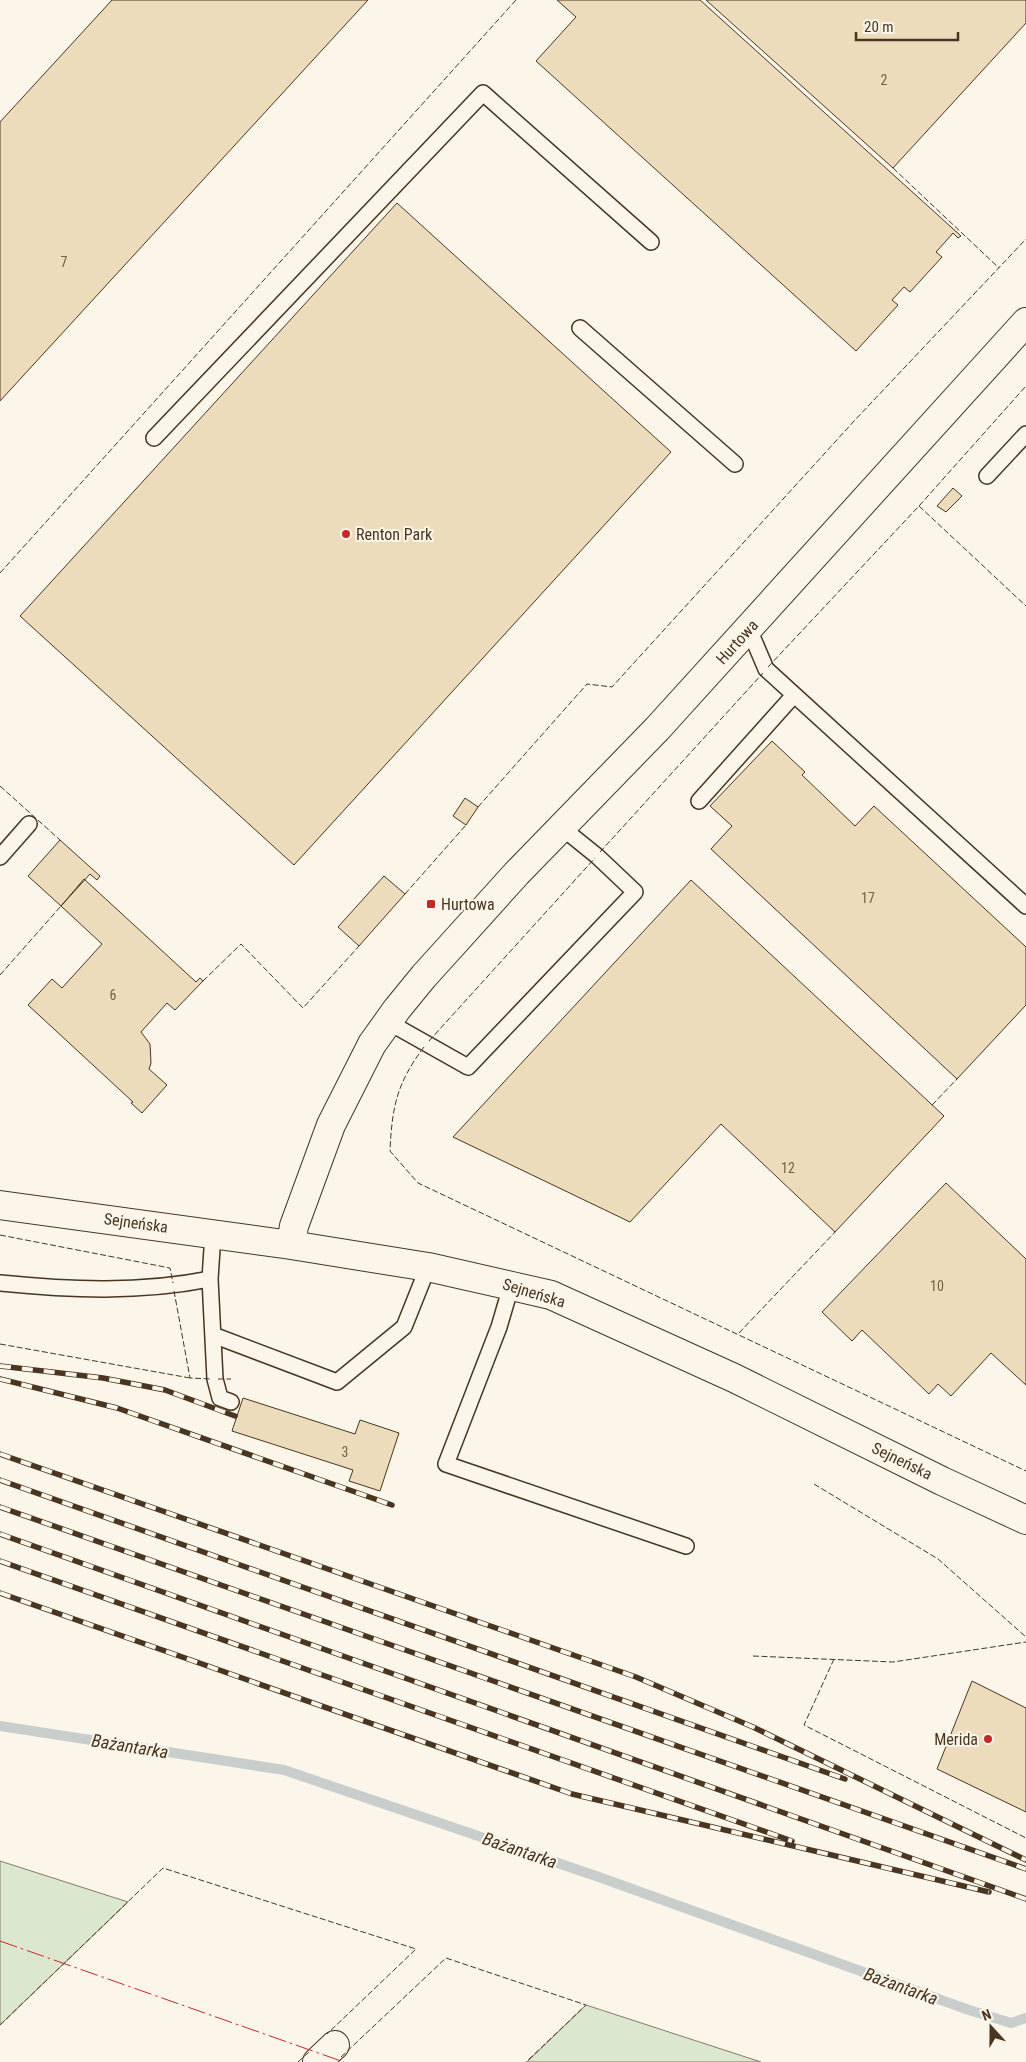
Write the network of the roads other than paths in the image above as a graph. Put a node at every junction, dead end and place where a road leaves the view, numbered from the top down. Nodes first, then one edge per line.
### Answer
1 (651, 242) dead end
2 (1026, 322) edge
3 (580, 328) dead end
4 (1026, 434) edge
5 (154, 438) dead end
6 (735, 464) dead end
7 (987, 476) dead end
8 (749, 629) junction
9 (794, 695) junction
10 (699, 801) dead end
11 (29, 824) dead end
12 (561, 827) junction
13 (0, 857) edge
14 (1026, 906) edge
15 (388, 1022) junction
16 (0, 1205) edge
17 (213, 1234) junction
18 (291, 1245) junction
19 (428, 1266) junction
20 (210, 1279) junction
21 (0, 1283) edge
22 (511, 1286) junction
23 (213, 1335) junction
24 (231, 1402) dead end
25 (1026, 1520) edge
26 (686, 1546) dead end

1 - 5 lane
2 - 8 street, Hurtowa
3 - 6 lane
4 - 7 lane
8 - 9 lane
8 - 12 street, Hurtowa
9 - 10 lane
9 - 14 lane
11 - 13 lane
12 - 15 street, Hurtowa
12 - 15 lane
15 - 18 street, Hurtowa
16 - 17 street, Sejneńska
17 - 18 street, Sejneńska
17 - 20 lane
18 - 19 street, Sejneńska
19 - 22 street, Sejneńska
19 - 23 lane
20 - 21 lane
20 - 23 lane
22 - 25 street, Sejneńska
22 - 26 lane
23 - 24 lane

